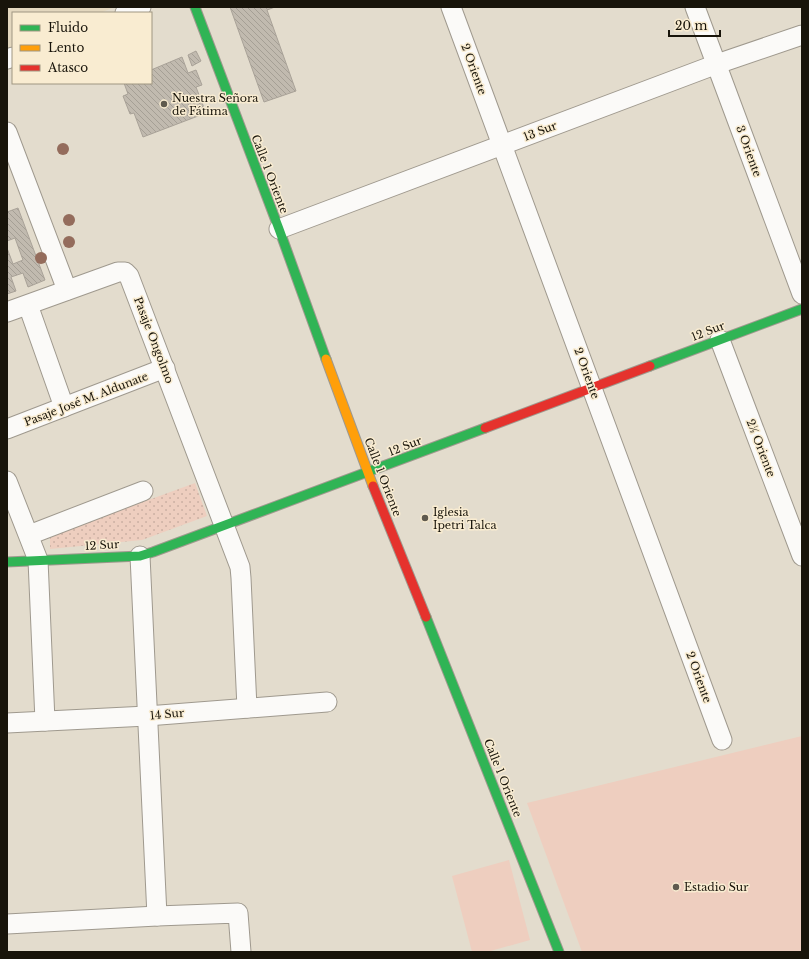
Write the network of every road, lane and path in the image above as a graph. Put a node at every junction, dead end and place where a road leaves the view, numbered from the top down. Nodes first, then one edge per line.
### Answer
1 (141, 7) edge
2 (195, 7) edge
3 (451, 7) edge
4 (695, 7) edge
5 (128, 12) edge
6 (802, 35) edge
7 (717, 64) junction
8 (7, 132) edge
9 (502, 145) junction
10 (278, 229) junction
11 (67, 290) junction
12 (802, 294) edge
13 (28, 304) junction
14 (802, 309) edge
15 (7, 312) edge
16 (720, 340) junction
17 (165, 368) junction
18 (592, 388) junction
19 (64, 407) junction
20 (7, 429) edge
21 (368, 472) junction
22 (7, 481) edge
23 (143, 491) dead end
24 (224, 526) junction
25 (29, 536) junction
26 (140, 556) junction
27 (802, 556) edge
28 (38, 560) junction
29 (7, 562) edge
30 (327, 702) dead end
31 (247, 708) junction
32 (147, 716) junction
33 (45, 721) junction
34 (7, 722) edge
35 (722, 740) dead end
36 (157, 916) junction
37 (7, 924) edge
38 (241, 952) edge
39 (559, 952) edge

1 - 5 street
2 - 10 main road, Calle 1 Oriente
3 - 9 street, 2 Oriente
4 - 7 street, 3 Oriente
6 - 7 street, 13 Sur
7 - 9 street, 13 Sur
7 - 12 street, 3 Oriente
8 - 11 street
9 - 10 street, 13 Sur
9 - 18 street, 2 Oriente
10 - 21 main road, Calle 1 Oriente
11 - 13 street, Pasaje Ongolmo
11 - 17 street, Pasaje Ongolmo
13 - 15 street, Pasaje Ongolmo
13 - 19 street
14 - 16 main road, 12 Sur
16 - 18 main road, 12 Sur
16 - 27 street, 2½ Oriente
17 - 19 street, Pasaje José M. Aldunate
17 - 24 street, Pasaje Ongolmo
18 - 21 main road, 12 Sur
18 - 35 street, 2 Oriente
19 - 20 street, Pasaje José M. Aldunate
21 - 24 main road, 12 Sur
21 - 39 main road, Calle 1 Oriente
22 - 25 street
23 - 25 street
24 - 26 main road, 12 Sur
24 - 31 street, Pasaje Ongolmo
25 - 28 street
26 - 28 main road, 12 Sur
26 - 32 street
28 - 29 main road, 12 Sur
28 - 33 street
30 - 31 street, 14 Sur
31 - 32 street, 14 Sur
32 - 33 street, 14 Sur
32 - 36 street
33 - 34 street, 14 Sur
36 - 37 street
36 - 38 street

